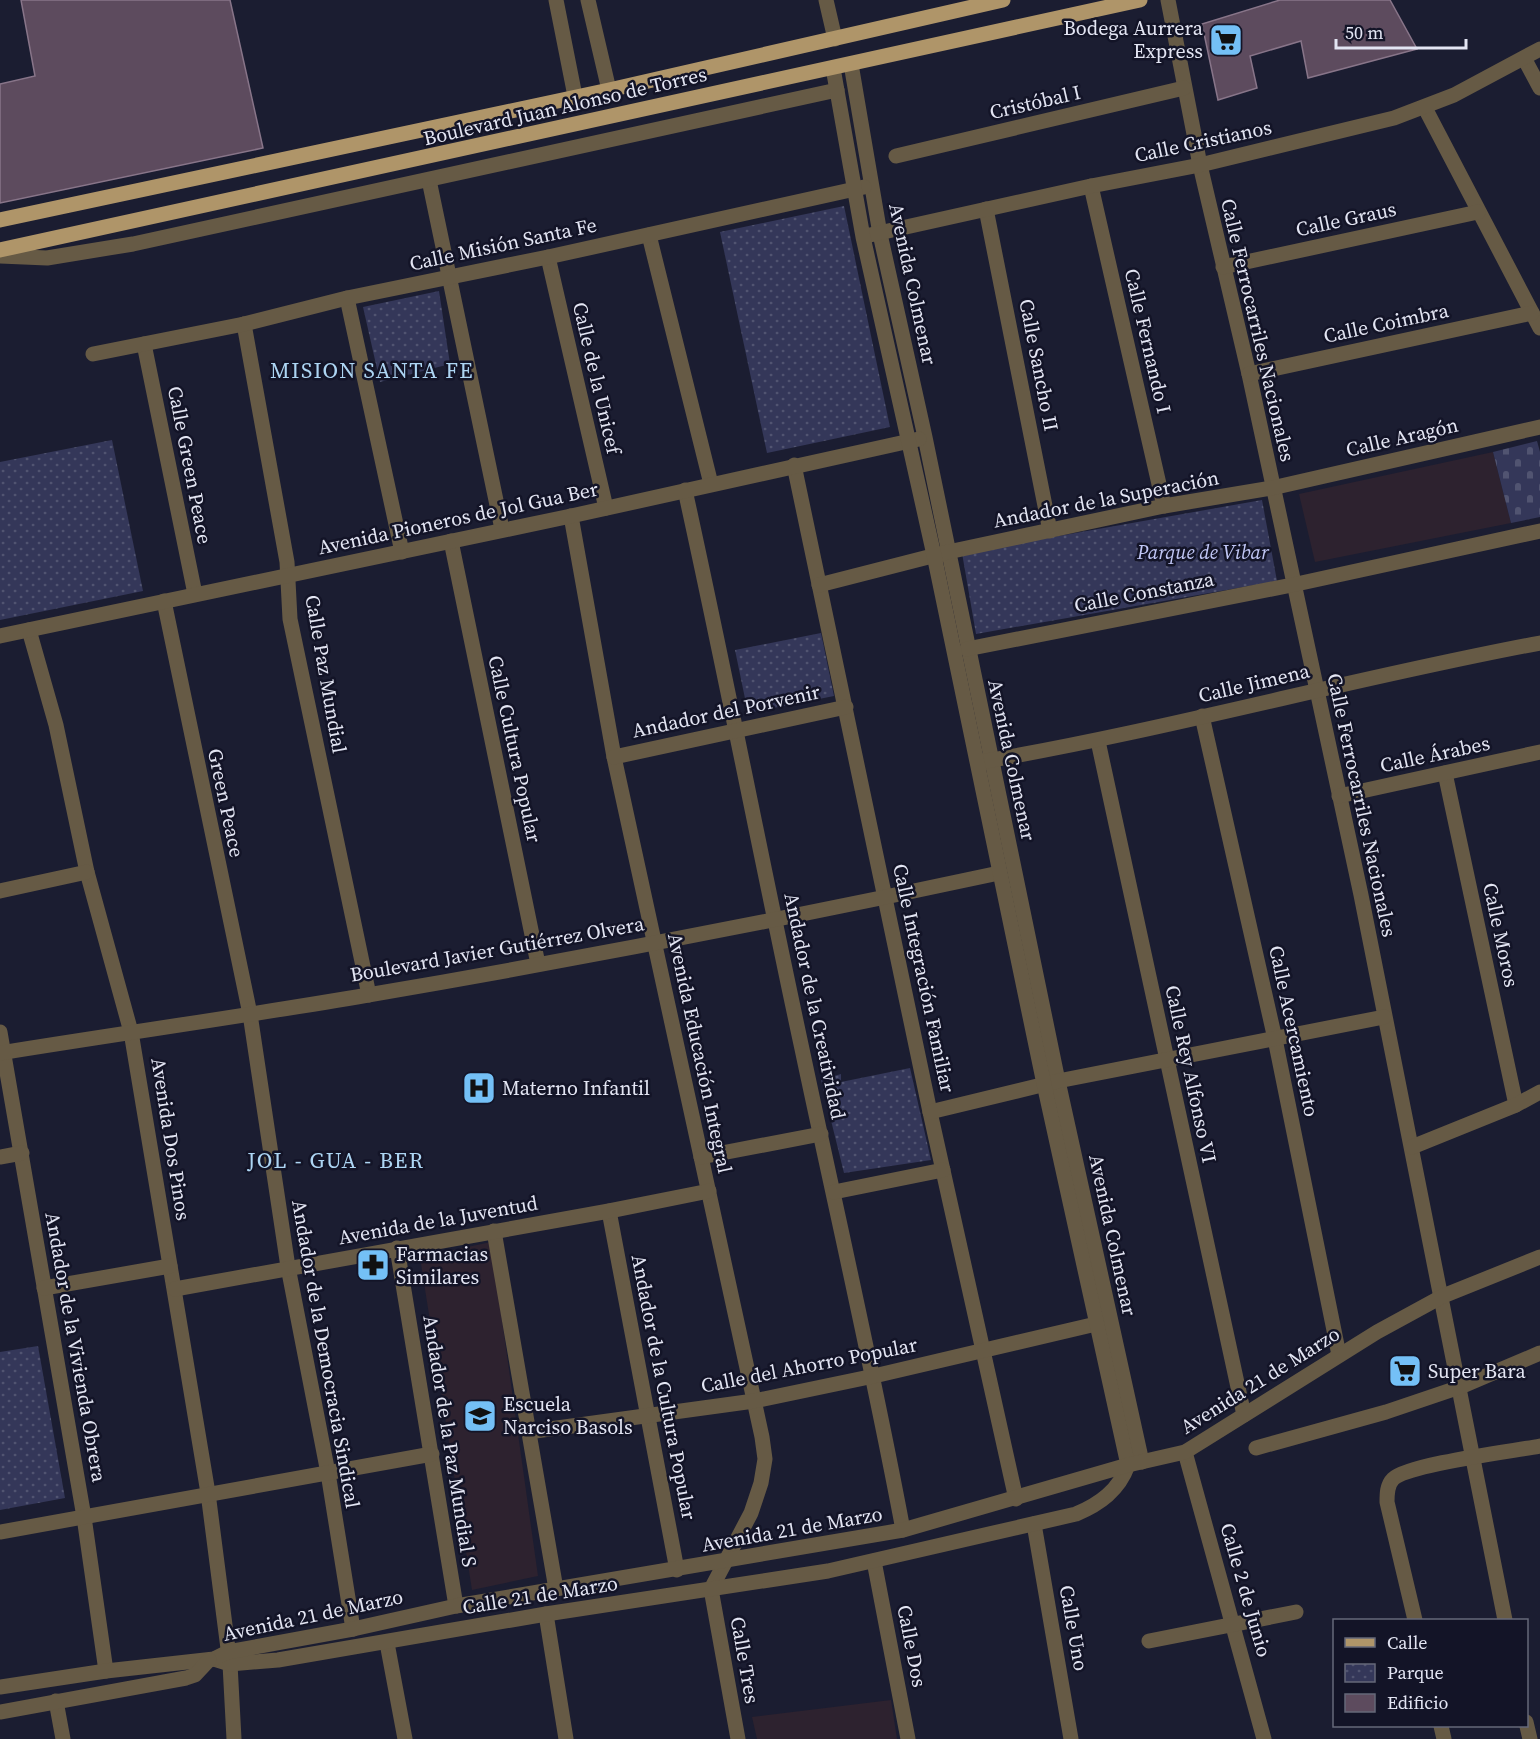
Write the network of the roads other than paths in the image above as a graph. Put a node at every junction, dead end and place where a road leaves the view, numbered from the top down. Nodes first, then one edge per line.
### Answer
1 (556, 0) edge
2 (588, 0) edge
3 (826, 0) edge
4 (1003, 0) edge
5 (1140, 0) edge
6 (1168, 0) edge
7 (835, 39) junction
8 (1540, 49) edge
9 (1524, 58) junction
10 (851, 64) junction
11 (833, 68) junction
12 (1184, 88) junction
13 (1540, 88) edge
14 (609, 90) junction
15 (837, 90) junction
16 (575, 96) junction
17 (1425, 108) junction
18 (896, 156) dead end
19 (1200, 165) junction
20 (429, 180) junction
21 (871, 186) junction
22 (1091, 186) junction
23 (854, 189) junction
24 (986, 208) junction
25 (1478, 212) junction
26 (0, 220) edge
27 (880, 234) junction
28 (649, 235) junction
29 (863, 237) junction
30 (0, 250) edge
31 (0, 256) edge
32 (548, 257) junction
33 (1223, 267) junction
34 (447, 277) junction
35 (346, 298) junction
36 (1532, 314) junction
37 (244, 324) junction
38 (1540, 328) edge
39 (144, 344) junction
40 (93, 354) dead end
41 (1248, 375) junction
42 (1540, 427) edge
43 (925, 437) junction
44 (909, 441) junction
45 (794, 465) junction
46 (711, 484) junction
47 (1272, 488) junction
48 (685, 490) junction
49 (1164, 506) junction
50 (606, 508) junction
51 (571, 516) junction
52 (502, 529) junction
53 (1050, 531) junction
54 (1540, 531) edge
55 (451, 541) junction
56 (402, 552) junction
57 (941, 553) junction
58 (290, 577) junction
59 (819, 585) junction
60 (1292, 585) junction
61 (195, 594) junction
62 (164, 601) junction
63 (29, 630) junction
64 (0, 636) edge
65 (1540, 643) edge
66 (967, 649) junction
67 (1315, 690) junction
68 (846, 707) junction
69 (1202, 716) junction
70 (738, 730) junction
71 (1098, 741) junction
72 (1540, 752) edge
73 (614, 757) junction
74 (984, 761) junction
75 (1445, 773) junction
76 (1339, 796) junction
77 (87, 872) junction
78 (999, 873) junction
79 (0, 891) edge
80 (885, 898) junction
81 (776, 920) junction
82 (654, 942) junction
83 (538, 964) junction
84 (369, 995) junction
85 (250, 1014) junction
86 (1384, 1017) junction
87 (0, 1032) edge
88 (131, 1032) junction
89 (1275, 1040) junction
90 (2, 1052) edge
91 (1166, 1062) junction
92 (1051, 1082) junction
93 (1540, 1092) edge
94 (1516, 1105) junction
95 (930, 1112) junction
96 (821, 1134) junction
97 (1412, 1147) junction
98 (22, 1153) junction
99 (0, 1157) edge
100 (701, 1157) junction
101 (944, 1170) junction
102 (709, 1191) junction
103 (834, 1192) junction
104 (609, 1211) junction
105 (494, 1231) junction
106 (397, 1248) junction
107 (1540, 1257) edge
108 (170, 1266) junction
109 (288, 1267) junction
110 (44, 1288) junction
111 (175, 1289) junction
112 (1443, 1296) junction
113 (1096, 1324) junction
114 (984, 1349) junction
115 (1540, 1353) edge
116 (1340, 1355) junction
117 (874, 1376) junction
118 (1460, 1387) junction
119 (754, 1401) junction
120 (1244, 1415) junction
121 (649, 1416) junction
122 (528, 1432) junction
123 (1540, 1446) edge
124 (1256, 1448) dead end
125 (1185, 1452) junction
126 (432, 1454) junction
127 (1473, 1458) junction
128 (1135, 1464) junction
129 (328, 1473) junction
130 (208, 1493) junction
131 (1016, 1499) junction
132 (84, 1517) junction
133 (1034, 1524) junction
134 (903, 1530) junction
135 (0, 1532) edge
136 (874, 1561) junction
137 (724, 1562) junction
138 (677, 1570) junction
139 (556, 1589) junction
140 (711, 1589) junction
141 (456, 1606) junction
142 (1296, 1612) dead end
143 (546, 1614) junction
144 (1415, 1619) edge
145 (1505, 1619) edge
146 (1234, 1623) junction
147 (353, 1629) junction
148 (1149, 1641) dead end
149 (387, 1643) junction
150 (220, 1659) junction
151 (106, 1671) junction
152 (0, 1687) edge
153 (56, 1701) junction
154 (0, 1712) edge
155 (63, 1739) edge
156 (234, 1739) edge
157 (405, 1739) edge
158 (566, 1739) edge
159 (738, 1739) edge
160 (908, 1739) edge
161 (1071, 1739) edge
162 (1264, 1739) edge

1 - 16 street
2 - 14 street
3 - 7 street
4 - 7 main road, Boulevard Juan Alonso de Torres
5 - 10 main road, Boulevard Juan Alonso de Torres
6 - 12 street, Calle Ferrocarriles Nacionales
7 - 14 main road, Boulevard Juan Alonso de Torres
8 - 9 street, Calle Cristianos
9 - 13 street
9 - 17 street, Calle Cristianos
10 - 11 main road, Boulevard Juan Alonso de Torres
10 - 21 street, Avenida Colmenar
11 - 15 street, Avenida Colmenar
11 - 30 main road, Boulevard Juan Alonso de Torres
12 - 18 street, Cristóbal I
12 - 19 street, Calle Ferrocarriles Nacionales
14 - 16 main road, Boulevard Juan Alonso de Torres
15 - 20 street
15 - 23 street, Avenida Colmenar
16 - 26 main road, Boulevard Juan Alonso de Torres
17 - 19 street, Calle Cristianos
17 - 25 street
19 - 22 street, Calle Cristianos
19 - 33 street, Calle Ferrocarriles Nacionales
20 - 31 street
20 - 34 street
21 - 23 street, Calle Misión Santa Fe
21 - 27 street, Avenida Colmenar
22 - 24 street, Calle Cristianos
22 - 49 street, Calle Fernando I
23 - 28 street, Calle Misión Santa Fe
23 - 29 street, Avenida Colmenar
24 - 27 street, Calle Cristianos
24 - 53 street, Calle Sancho II
25 - 33 street, Calle Graus
25 - 36 street
27 - 29 street, Calle Cristianos
27 - 43 street, Avenida Colmenar
28 - 32 street, Calle Misión Santa Fe
28 - 46 street
29 - 44 street, Avenida Colmenar
32 - 34 street, Calle Misión Santa Fe
32 - 50 street, Calle de la Unicef
33 - 41 street, Calle Ferrocarriles Nacionales
34 - 35 street, Calle Misión Santa Fe
34 - 52 street
35 - 37 street, Calle Misión Santa Fe
35 - 56 street
36 - 38 street
36 - 41 street, Calle Coimbra
37 - 39 street, Calle Misión Santa Fe
37 - 58 street, Calle Paz Mundial
39 - 40 street, Calle Misión Santa Fe
39 - 61 street, Calle Green Peace
41 - 47 street, Calle Ferrocarriles Nacionales
42 - 47 street, Calle Aragón
43 - 44 street, Avenida Pioneros de Jol Gua Ber
43 - 57 street, Avenida Colmenar
44 - 45 street, Avenida Pioneros de Jol Gua Ber
44 - 57 street, Avenida Colmenar
45 - 46 street, Avenida Pioneros de Jol Gua Ber
45 - 59 street, Calle Integración Familiar
46 - 48 street, Avenida Pioneros de Jol Gua Ber
47 - 49 street, Andador de la Superación
47 - 60 street, Calle Ferrocarriles Nacionales
48 - 50 street, Avenida Pioneros de Jol Gua Ber
48 - 70 street, Andador de la Creatividad
49 - 53 street, Andador de la Superación
50 - 51 street, Avenida Pioneros de Jol Gua Ber
51 - 52 street, Avenida Pioneros de Jol Gua Ber
51 - 73 street, Avenida Educación Integral
52 - 55 street, Avenida Pioneros de Jol Gua Ber
53 - 57 street, Andador de la Superación
54 - 60 street, Calle Constanza
55 - 56 street, Avenida Pioneros de Jol Gua Ber
55 - 83 street, Calle Cultura Popular
56 - 58 street, Avenida Pioneros de Jol Gua Ber
57 - 59 street, Andador de la Superación
57 - 66 street, Avenida Colmenar
57 - 74 street, Avenida Colmenar
58 - 61 street, Avenida Pioneros de Jol Gua Ber
58 - 84 street, Calle Paz Mundial
59 - 68 street, Calle Integración Familiar
60 - 66 street, Calle Constanza
60 - 67 street, Calle Ferrocarriles Nacionales
61 - 62 street, Avenida Pioneros de Jol Gua Ber
62 - 63 street, Avenida Pioneros de Jol Gua Ber
62 - 85 street, Green Peace
63 - 64 street, Avenida Pioneros de Jol Gua Ber
63 - 77 street, Avenida Dos Pinos
65 - 67 street, Calle Jimena
66 - 74 street, Avenida Colmenar
67 - 69 street, Calle Jimena
67 - 76 street, Calle Ferrocarriles Nacionales
68 - 70 street, Andador del Porvenir
68 - 80 street, Calle Integración Familiar
69 - 71 street, Calle Jimena
69 - 89 street, Calle Acercamiento
70 - 73 street, Andador del Porvenir
70 - 81 street, Andador de la Creatividad
71 - 74 street, Calle Jimena
71 - 91 street, Calle Rey Alfonso VI
72 - 75 street, Calle Árabes
73 - 82 street, Avenida Educación Integral
74 - 78 street, Avenida Colmenar
74 - 92 street, Avenida Colmenar
75 - 76 street, Calle Árabes
75 - 94 street, Calle Moros
76 - 86 street, Calle Ferrocarriles Nacionales
77 - 79 street
77 - 88 street, Avenida Dos Pinos
78 - 80 street, Boulevard Javier Gutiérrez Olvera
78 - 92 street, Avenida Colmenar
80 - 81 street, Boulevard Javier Gutiérrez Olvera
80 - 95 street, Calle Integración Familiar
81 - 82 street, Boulevard Javier Gutiérrez Olvera
81 - 96 street, Andador de la Creatividad
82 - 83 street, Boulevard Javier Gutiérrez Olvera
82 - 100 street, Avenida Educación Integral
83 - 84 street, Boulevard Javier Gutiérrez Olvera
84 - 85 street, Boulevard Javier Gutiérrez Olvera
85 - 88 street, Boulevard Javier Gutiérrez Olvera
85 - 109 street, Andador de la Democracia Sindical
86 - 89 street
86 - 97 street, Calle Ferrocarriles Nacionales
87 - 90 street, Andador de la Vivienda Obrera
88 - 90 street, Boulevard Javier Gutiérrez Olvera
88 - 108 street, Avenida Dos Pinos
89 - 91 street
89 - 116 street, Calle Acercamiento
90 - 98 street, Andador de la Vivienda Obrera
91 - 92 street
91 - 120 street, Calle Rey Alfonso VI
92 - 95 street
92 - 113 street, Avenida Colmenar
92 - 128 street, Avenida Colmenar
93 - 94 street
94 - 97 street
95 - 101 street, Calle Integración Familiar
96 - 100 street
96 - 103 street, Andador de la Creatividad
97 - 112 street, Calle Ferrocarriles Nacionales
98 - 99 street
98 - 110 street, Andador de la Vivienda Obrera
100 - 102 street, Avenida Educación Integral
101 - 103 street
101 - 114 street, Calle Integración Familiar
102 - 104 street, Avenida de la Juventud
102 - 119 street, Avenida Educación Integral
103 - 117 street, Andador de la Creatividad
104 - 105 street, Avenida de la Juventud
104 - 121 street, Andador de la Cultura Popular
105 - 106 street, Avenida de la Juventud
105 - 122 street
106 - 109 street, Avenida de la Juventud
106 - 126 street, Andador de la Paz Mundial S
107 - 112 street, Avenida 21 de Marzo
108 - 110 street
108 - 111 street, Avenida Dos Pinos
109 - 111 street, Avenida de la Juventud
109 - 129 street, Andador de la Democracia Sindical
110 - 132 street, Andador de la Vivienda Obrera
111 - 130 street, Avenida Dos Pinos
112 - 116 street, Avenida 21 de Marzo
112 - 118 street, Calle Ferrocarriles Nacionales
113 - 114 street, Calle del Ahorro Popular
113 - 128 street, Avenida Colmenar
114 - 117 street, Calle del Ahorro Popular
114 - 131 street, Calle Integración Familiar
115 - 118 street
116 - 120 street, Avenida 21 de Marzo
117 - 119 street, Calle del Ahorro Popular
117 - 134 street, Andador de la Creatividad
118 - 124 street
118 - 127 street, Calle Ferrocarriles Nacionales
119 - 121 street, Calle del Ahorro Popular
119 - 137 street, Avenida Educación Integral
120 - 125 street, Avenida 21 de Marzo
121 - 122 street, Calle del Ahorro Popular
121 - 138 street, Andador de la Cultura Popular
122 - 139 street
123 - 127 street
125 - 128 street, Avenida 21 de Marzo
125 - 146 street, Calle 2 de Junio
126 - 129 street
126 - 141 street, Andador de la Paz Mundial S
127 - 144 street
127 - 145 street, Calle Ferrocarriles Nacionales
128 - 131 street, Avenida 21 de Marzo
128 - 133 street, Calle 21 de Marzo
129 - 130 street
129 - 147 street, Andador de la Democracia Sindical
130 - 132 street
130 - 150 street, Avenida Dos Pinos
131 - 134 street, Avenida 21 de Marzo
132 - 135 street
132 - 151 street, Andador de la Vivienda Obrera
133 - 136 street, Calle 21 de Marzo
133 - 161 street, Calle Uno
134 - 137 street, Avenida 21 de Marzo
136 - 140 street, Calle 21 de Marzo
136 - 160 street, Calle Dos
137 - 138 street, Avenida 21 de Marzo
137 - 140 street, Avenida Educación Integral
138 - 139 street, Avenida 21 de Marzo
139 - 141 street, Avenida 21 de Marzo
140 - 143 street, Calle 21 de Marzo
140 - 159 street, Calle Tres
141 - 147 street, Avenida 21 de Marzo
142 - 146 street
143 - 149 street, Calle 21 de Marzo
143 - 158 street
146 - 148 street
146 - 162 street, Calle 2 de Junio
147 - 150 street, Avenida 21 de Marzo
149 - 150 street, Calle 21 de Marzo
149 - 157 street
150 - 151 street, Avenida 21 de Marzo
150 - 153 street
150 - 156 street, Avenida Dos Pinos
151 - 152 street, Avenida 21 de Marzo
153 - 154 street
153 - 155 street

